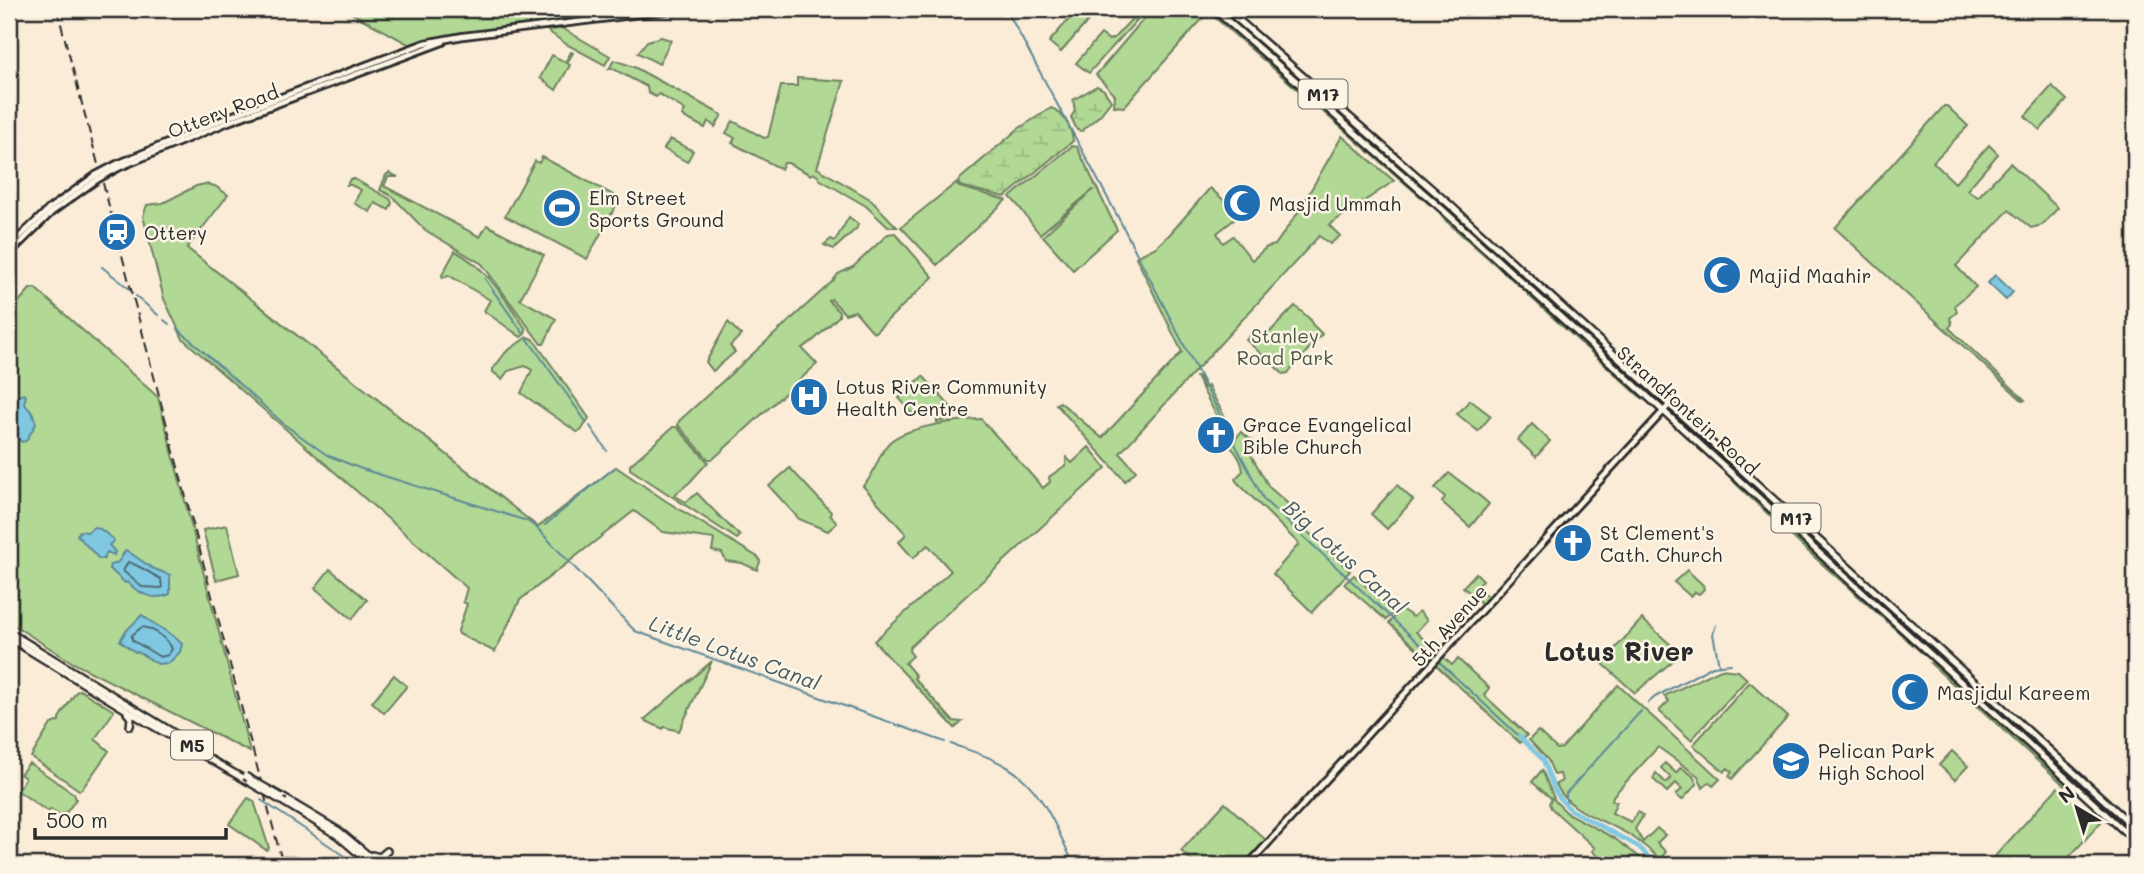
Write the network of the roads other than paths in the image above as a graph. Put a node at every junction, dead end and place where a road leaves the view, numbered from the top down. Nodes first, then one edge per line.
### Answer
1 (681, 9) edge
2 (1214, 9) edge
3 (1226, 9) edge
4 (1280, 56) junction
5 (1301, 86) junction
6 (97, 177) junction
7 (9, 247) edge
8 (1499, 250) junction
9 (9, 254) edge
10 (1524, 283) junction
11 (1525, 294) dead end
12 (1569, 335) dead end
13 (1585, 338) junction
14 (1670, 404) junction
15 (1665, 410) junction
16 (9, 632) edge
17 (9, 638) edge
18 (111, 701) junction
19 (130, 726) dead end
20 (247, 779) junction
21 (283, 800) junction
22 (2135, 828) edge
23 (2135, 841) edge
24 (387, 851) dead end
25 (366, 852) junction
26 (372, 865) edge
27 (380, 865) edge
28 (1248, 865) edge

1 - 6 main road, Ottery Road, bridge
2 - 5 main road, Strandfontein Road / M17
3 - 4 main road, Strandfontein Road / M17
4 - 5 main road
4 - 8 main road, Strandfontein Road / M17
5 - 10 main road, Strandfontein Road / M17
6 - 7 main road, Ottery Road
6 - 9 main road, Ottery Road
8 - 10 main road
8 - 14 main road, Strandfontein Road / M17
10 - 11 main road
10 - 13 main road, Strandfontein Road / M17
12 - 13 main road
13 - 15 main road, Strandfontein Road / M17
14 - 15 main road, 5th Avenue
14 - 22 main road, Strandfontein Road / M17
15 - 23 main road, Strandfontein Road / M17
15 - 28 main road, 5th Avenue
16 - 20 main road, M5
17 - 18 main road, M5
18 - 19 main road
18 - 20 main road, M5
20 - 21 main road, M5, bridge
21 - 25 main road, M5
21 - 26 main road, M5
24 - 25 main road
25 - 27 main road, M5

